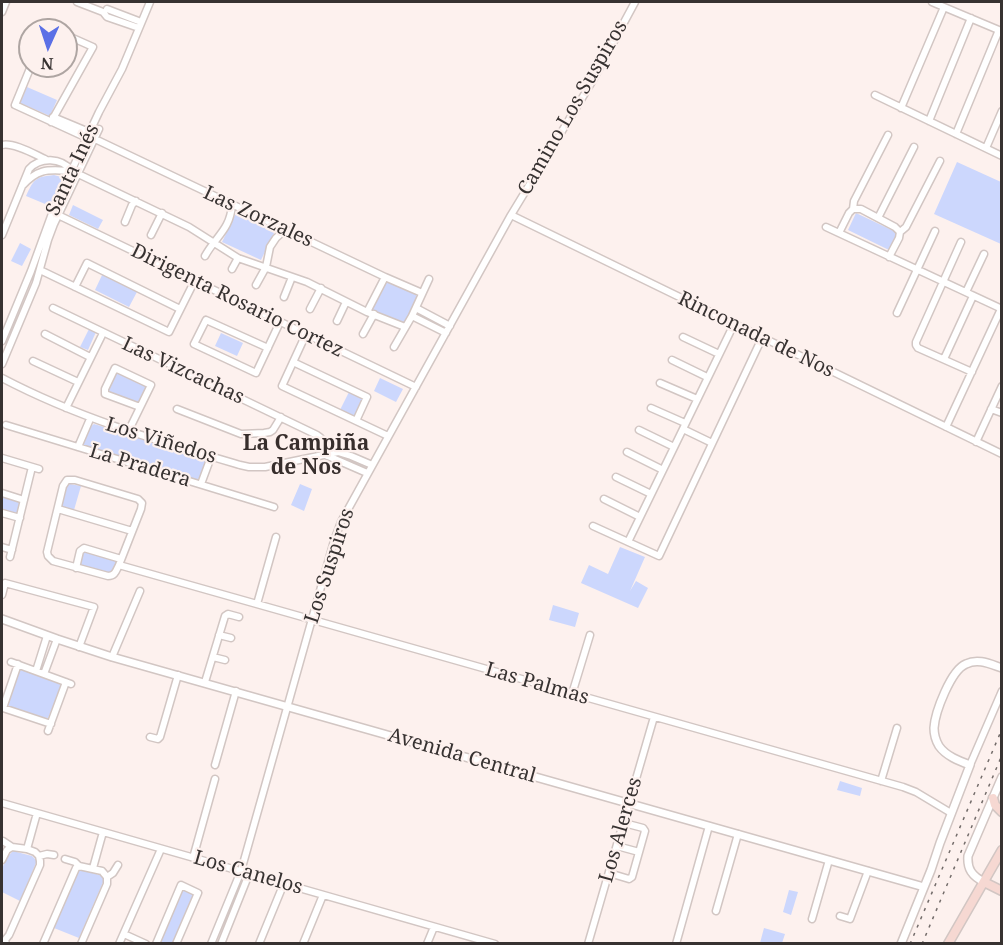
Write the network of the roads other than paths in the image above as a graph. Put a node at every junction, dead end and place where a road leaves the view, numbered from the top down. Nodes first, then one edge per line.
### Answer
1 (6, 2) edge
2 (76, 2) edge
3 (150, 2) edge
4 (635, 2) edge
5 (932, 2) edge
6 (107, 7) edge
7 (944, 7) junction
8 (2, 12) edge
9 (971, 18) junction
10 (140, 25) junction
11 (1000, 30) edge
12 (78, 40) edge
13 (78, 73) edge
14 (26, 78) edge
15 (75, 78) edge
16 (875, 95) dead end
17 (901, 108) junction
18 (1002, 111) edge
19 (52, 119) junction
20 (929, 121) junction
21 (99, 129) dead end
22 (956, 134) junction
23 (88, 135) junction
24 (888, 135) dead end
25 (94, 139) junction
26 (2, 145) edge
27 (914, 147) dead end
28 (986, 148) junction
29 (1002, 156) edge
30 (46, 160) junction
31 (940, 161) dead end
32 (75, 172) junction
33 (22, 186) junction
34 (136, 201) junction
35 (232, 205) junction
36 (853, 208) junction
37 (162, 213) junction
38 (58, 215) junction
39 (510, 215) junction
40 (878, 218) junction
41 (125, 222) dead end
42 (826, 227) dead end
43 (286, 229) junction
44 (934, 231) dead end
45 (900, 232) junction
46 (839, 233) junction
47 (2, 235) edge
48 (151, 235) dead end
49 (213, 242) junction
50 (961, 242) dead end
51 (984, 254) dead end
52 (205, 256) dead end
53 (889, 257) junction
54 (238, 258) junction
55 (266, 267) junction
56 (40, 270) junction
57 (232, 270) dead end
58 (917, 270) junction
59 (292, 277) junction
60 (385, 277) junction
61 (429, 279) dead end
62 (195, 280) junction
63 (943, 282) junction
64 (256, 285) dead end
65 (75, 287) junction
66 (321, 288) junction
67 (422, 293) junction
68 (969, 294) junction
69 (284, 297) dead end
70 (346, 302) junction
71 (53, 308) dead end
72 (416, 308) junction
73 (180, 309) junction
74 (310, 309) dead end
75 (1001, 309) edge
76 (370, 313) junction
77 (897, 313) dead end
78 (412, 316) junction
79 (337, 321) dead end
80 (280, 322) junction
81 (734, 324) junction
82 (450, 326) junction
83 (405, 327) junction
84 (103, 333) junction
85 (446, 333) junction
86 (45, 334) dead end
87 (306, 334) junction
88 (363, 334) dead end
89 (683, 337) dead end
90 (762, 338) junction
91 (2, 340) edge
92 (394, 346) dead end
93 (268, 348) junction
94 (719, 354) junction
95 (90, 357) junction
96 (944, 358) junction
97 (672, 360) dead end
98 (33, 361) dead end
99 (293, 362) junction
100 (2, 364) edge
101 (972, 372) junction
102 (707, 377) junction
103 (2, 378) edge
104 (78, 382) junction
105 (660, 383) dead end
106 (1002, 386) edge
107 (416, 387) junction
108 (696, 399) junction
109 (140, 407) junction
110 (66, 408) junction
111 (651, 408) dead end
112 (177, 409) dead end
113 (991, 409) junction
114 (1002, 413) edge
115 (281, 417) junction
116 (90, 418) junction
117 (356, 420) junction
118 (6, 425) dead end
119 (684, 426) junction
120 (946, 427) junction
121 (639, 430) dead end
122 (128, 432) junction
123 (388, 436) junction
124 (975, 442) junction
125 (712, 443) junction
126 (78, 447) junction
127 (674, 447) junction
128 (627, 452) dead end
129 (1002, 454) edge
130 (327, 456) junction
131 (211, 457) junction
132 (2, 458) edge
133 (372, 465) junction
134 (663, 470) junction
135 (367, 473) junction
136 (616, 477) dead end
137 (201, 484) junction
138 (2, 493) edge
139 (651, 494) junction
140 (604, 499) dead end
141 (24, 500) junction
142 (274, 507) dead end
143 (58, 509) junction
144 (2, 513) edge
145 (640, 517) junction
146 (20, 518) junction
147 (593, 526) dead end
148 (132, 531) junction
149 (276, 537) dead end
150 (628, 542) junction
151 (2, 547) edge
152 (120, 562) junction
153 (76, 568) junction
154 (140, 591) dead end
155 (2, 595) edge
156 (257, 604) junction
157 (239, 617) dead end
158 (2, 619) edge
159 (312, 620) junction
160 (219, 635) junction
161 (47, 636) junction
162 (590, 636) dead end
163 (231, 638) dead end
164 (57, 639) junction
165 (79, 647) junction
166 (112, 657) junction
167 (213, 657) junction
168 (225, 660) dead end
169 (11, 662) dead end
170 (18, 664) junction
171 (1002, 668) edge
172 (36, 671) junction
173 (44, 674) junction
174 (178, 675) junction
175 (205, 682) junction
176 (236, 691) junction
177 (1002, 691) edge
178 (572, 693) junction
179 (287, 706) junction
180 (2, 708) edge
181 (654, 717) junction
182 (897, 728) dead end
183 (150, 737) dead end
184 (215, 765) dead end
185 (970, 765) junction
186 (1002, 777) edge
187 (215, 779) dead end
188 (881, 781) junction
189 (993, 798) junction
190 (2, 803) edge
191 (630, 803) junction
192 (1002, 812) edge
193 (37, 813) junction
194 (951, 813) junction
195 (624, 823) junction
196 (709, 826) junction
197 (103, 832) junction
198 (738, 834) junction
199 (3, 841) edge
200 (617, 846) junction
201 (12, 847) junction
202 (27, 849) junction
203 (161, 849) junction
204 (1002, 850) edge
205 (639, 852) junction
206 (54, 855) dead end
207 (39, 856) junction
208 (193, 858) junction
209 (65, 859) dead end
210 (2, 860) edge
211 (829, 860) junction
212 (118, 865) dead end
213 (79, 866) junction
214 (93, 868) junction
215 (868, 871) junction
216 (241, 872) junction
217 (609, 873) junction
218 (249, 874) junction
219 (107, 877) junction
220 (984, 882) junction
221 (284, 883) junction
222 (924, 887) junction
223 (1002, 891) edge
224 (323, 895) junction
225 (716, 911) dead end
226 (840, 916) dead end
227 (812, 920) dead end
228 (434, 927) junction
229 (124, 934) junction
230 (4, 941) edge
231 (479, 941) edge
232 (43, 944) edge
233 (81, 944) edge
234 (119, 944) edge
235 (146, 944) edge
236 (156, 944) edge
237 (176, 944) edge
238 (211, 944) edge
239 (221, 944) edge
240 (259, 944) edge
241 (303, 944) edge
242 (427, 944) edge
243 (495, 944) edge
244 (588, 944) edge
245 (675, 944) edge
246 (900, 944) edge
247 (948, 944) edge

1 - 8 street
2 - 6 street
3 - 10 street, Santa Inés
4 - 39 street, Camino Los Suspiros
5 - 7 street
6 - 10 street
7 - 9 street
7 - 17 street
9 - 11 street
9 - 20 street
10 - 23 street, Santa Inés
11 - 22 street
12 - 13 street
14 - 19 street
15 - 19 street
16 - 17 street
17 - 20 street
18 - 28 street
19 - 23 street
20 - 22 street
21 - 25 street, Santa Inés
22 - 28 street
23 - 32 street, Santa Inés
24 - 36 street
25 - 32 street, Santa Inés
25 - 35 street, Las Zorzales
26 - 30 street
27 - 40 street
28 - 29 street
30 - 32 street
30 - 33 street
31 - 45 street
32 - 33 street
32 - 34 street
32 - 38 street, Santa Inés
32 - 91 street, Santa Inés
33 - 47 street
34 - 37 street
34 - 41 street
35 - 43 street, Las Zorzales
35 - 49 street
36 - 40 street
36 - 46 street
37 - 48 street
37 - 49 street
38 - 56 street, Santa Inés
38 - 62 street, Dirigenta Rosario Cortez
39 - 81 street, Rinconada de Nos
39 - 82 street, Los Suspiros
40 - 45 street
42 - 46 street
43 - 55 street
43 - 60 street, Las Zorzales
44 - 58 street
45 - 53 street
46 - 53 street
49 - 52 street
49 - 54 street
50 - 63 street
51 - 68 street
53 - 58 street
54 - 55 street
54 - 57 street
55 - 59 street
55 - 64 street
56 - 65 street
56 - 100 street, Santa Inés
58 - 63 street
58 - 77 street
59 - 66 street
59 - 69 street
60 - 67 street, Las Zorzales
60 - 76 street
61 - 67 street
62 - 73 street
62 - 80 street, Dirigenta Rosario Cortez
63 - 68 street
63 - 96 street
65 - 73 street
65 - 73 street
66 - 70 street
66 - 74 street
67 - 72 street
68 - 75 street
68 - 96 street
70 - 76 street
70 - 79 street
71 - 84 street
72 - 78 street
72 - 82 street
75 - 101 street
76 - 83 street
76 - 88 street
78 - 83 street
78 - 85 street
80 - 87 street, Dirigenta Rosario Cortez
80 - 93 street
81 - 90 street, Rinconada de Nos
81 - 94 street
82 - 85 street, Los Suspiros
83 - 92 street
84 - 95 street, Las Vizcachas
84 - 115 street, Las Vizcachas
85 - 107 street, Los Suspiros
86 - 95 street
87 - 99 street
87 - 107 street, Dirigenta Rosario Cortez
89 - 94 street
90 - 120 street, Rinconada de Nos
90 - 125 street
93 - 93 street
94 - 102 street
95 - 104 street, Las Vizcachas
96 - 101 street
97 - 102 street
98 - 104 street
99 - 117 street
99 - 117 street
101 - 120 street
102 - 108 street
103 - 110 street, Los Viñedos
104 - 110 street, Las Vizcachas
105 - 108 street
106 - 113 street
107 - 123 street, Los Suspiros
108 - 119 street
109 - 109 street
109 - 122 street
110 - 116 street, Los Viñedos
111 - 119 street
112 - 115 street
113 - 114 street
113 - 124 street
115 - 130 street, Las Vizcachas
116 - 122 street, Los Viñedos
116 - 126 street
117 - 123 street
118 - 126 street, La Pradera
119 - 125 street
119 - 127 street
120 - 124 street, Rinconada de Nos
121 - 127 street
122 - 131 street, Los Viñedos
123 - 133 street, Los Suspiros
124 - 129 street, Rinconada de Nos
125 - 150 street
126 - 137 street, La Pradera
127 - 134 street
128 - 134 street
130 - 131 street, Los Viñedos
130 - 133 street, Los Viñedos
130 - 135 street
131 - 137 street
132 - 141 street
133 - 135 street, Los Suspiros
134 - 139 street
135 - 159 street, Los Suspiros
136 - 139 street
137 - 142 street, La Pradera
138 - 141 street
139 - 145 street
140 - 145 street
141 - 146 street
143 - 148 street
143 - 148 street
143 - 153 street
144 - 146 street
145 - 150 street
146 - 151 street
147 - 150 street
148 - 152 street
149 - 156 street
152 - 153 street
152 - 153 street, Las Palmas
152 - 156 street, Las Palmas
154 - 166 street
155 - 165 street
156 - 159 street, Las Palmas
157 - 160 street
158 - 161 street, Avenida Central
159 - 178 street, Las Palmas
159 - 179 street, Los Suspiros
160 - 163 street
160 - 167 street
161 - 164 street, Avenida Central
161 - 172 street
162 - 178 street
164 - 165 street, Avenida Central
164 - 173 street
165 - 166 street, Avenida Central
166 - 174 street, Avenida Central
167 - 168 street
167 - 175 street
169 - 170 street
170 - 172 street
170 - 180 street
171 - 185 street
172 - 173 street
173 - 180 street
174 - 175 street, Avenida Central
174 - 183 street
175 - 176 street, Avenida Central
176 - 179 street, Avenida Central
176 - 184 street
177 - 185 street
178 - 181 street, Las Palmas
179 - 191 street, Avenida Central
179 - 216 street, Los Suspiros
181 - 188 street, Las Palmas
181 - 191 street, Los Alerces
182 - 188 street
185 - 194 street
186 - 189 street
187 - 208 street
188 - 194 street, Las Palmas
189 - 192 main road
189 - 220 street
190 - 193 street, Los Canelos
191 - 195 street, Los Alerces
191 - 196 street, Avenida Central
193 - 197 street, Los Canelos
193 - 202 street
194 - 222 street
195 - 200 street, Los Alerces
195 - 205 street
196 - 198 street, Avenida Central
196 - 245 street
197 - 203 street, Los Canelos
197 - 214 street
198 - 211 street, Avenida Central
198 - 225 street
199 - 201 street
200 - 205 street
200 - 217 street, Los Alerces
201 - 202 street
201 - 210 street
202 - 207 street
203 - 208 street, Los Canelos
203 - 229 street
204 - 220 main road
205 - 217 street
206 - 207 street
207 - 230 street
208 - 216 street, Los Canelos
209 - 213 street
211 - 215 street, Avenida Central
211 - 227 street
212 - 219 street
213 - 214 street
213 - 232 street
214 - 219 street
215 - 222 street, Avenida Central
215 - 226 street
216 - 218 street, Los Canelos
216 - 238 street, Los Suspiros
217 - 244 street, Los Alerces
218 - 221 street, Los Canelos
218 - 239 street
219 - 233 street
220 - 223 main road
220 - 247 main road
221 - 224 street, Los Canelos
221 - 240 street
222 - 246 street
224 - 228 street, Los Canelos
224 - 241 street
228 - 231 street, Los Canelos
228 - 242 street
229 - 234 street
229 - 235 street
231 - 243 street, Los Canelos
236 - 237 street

